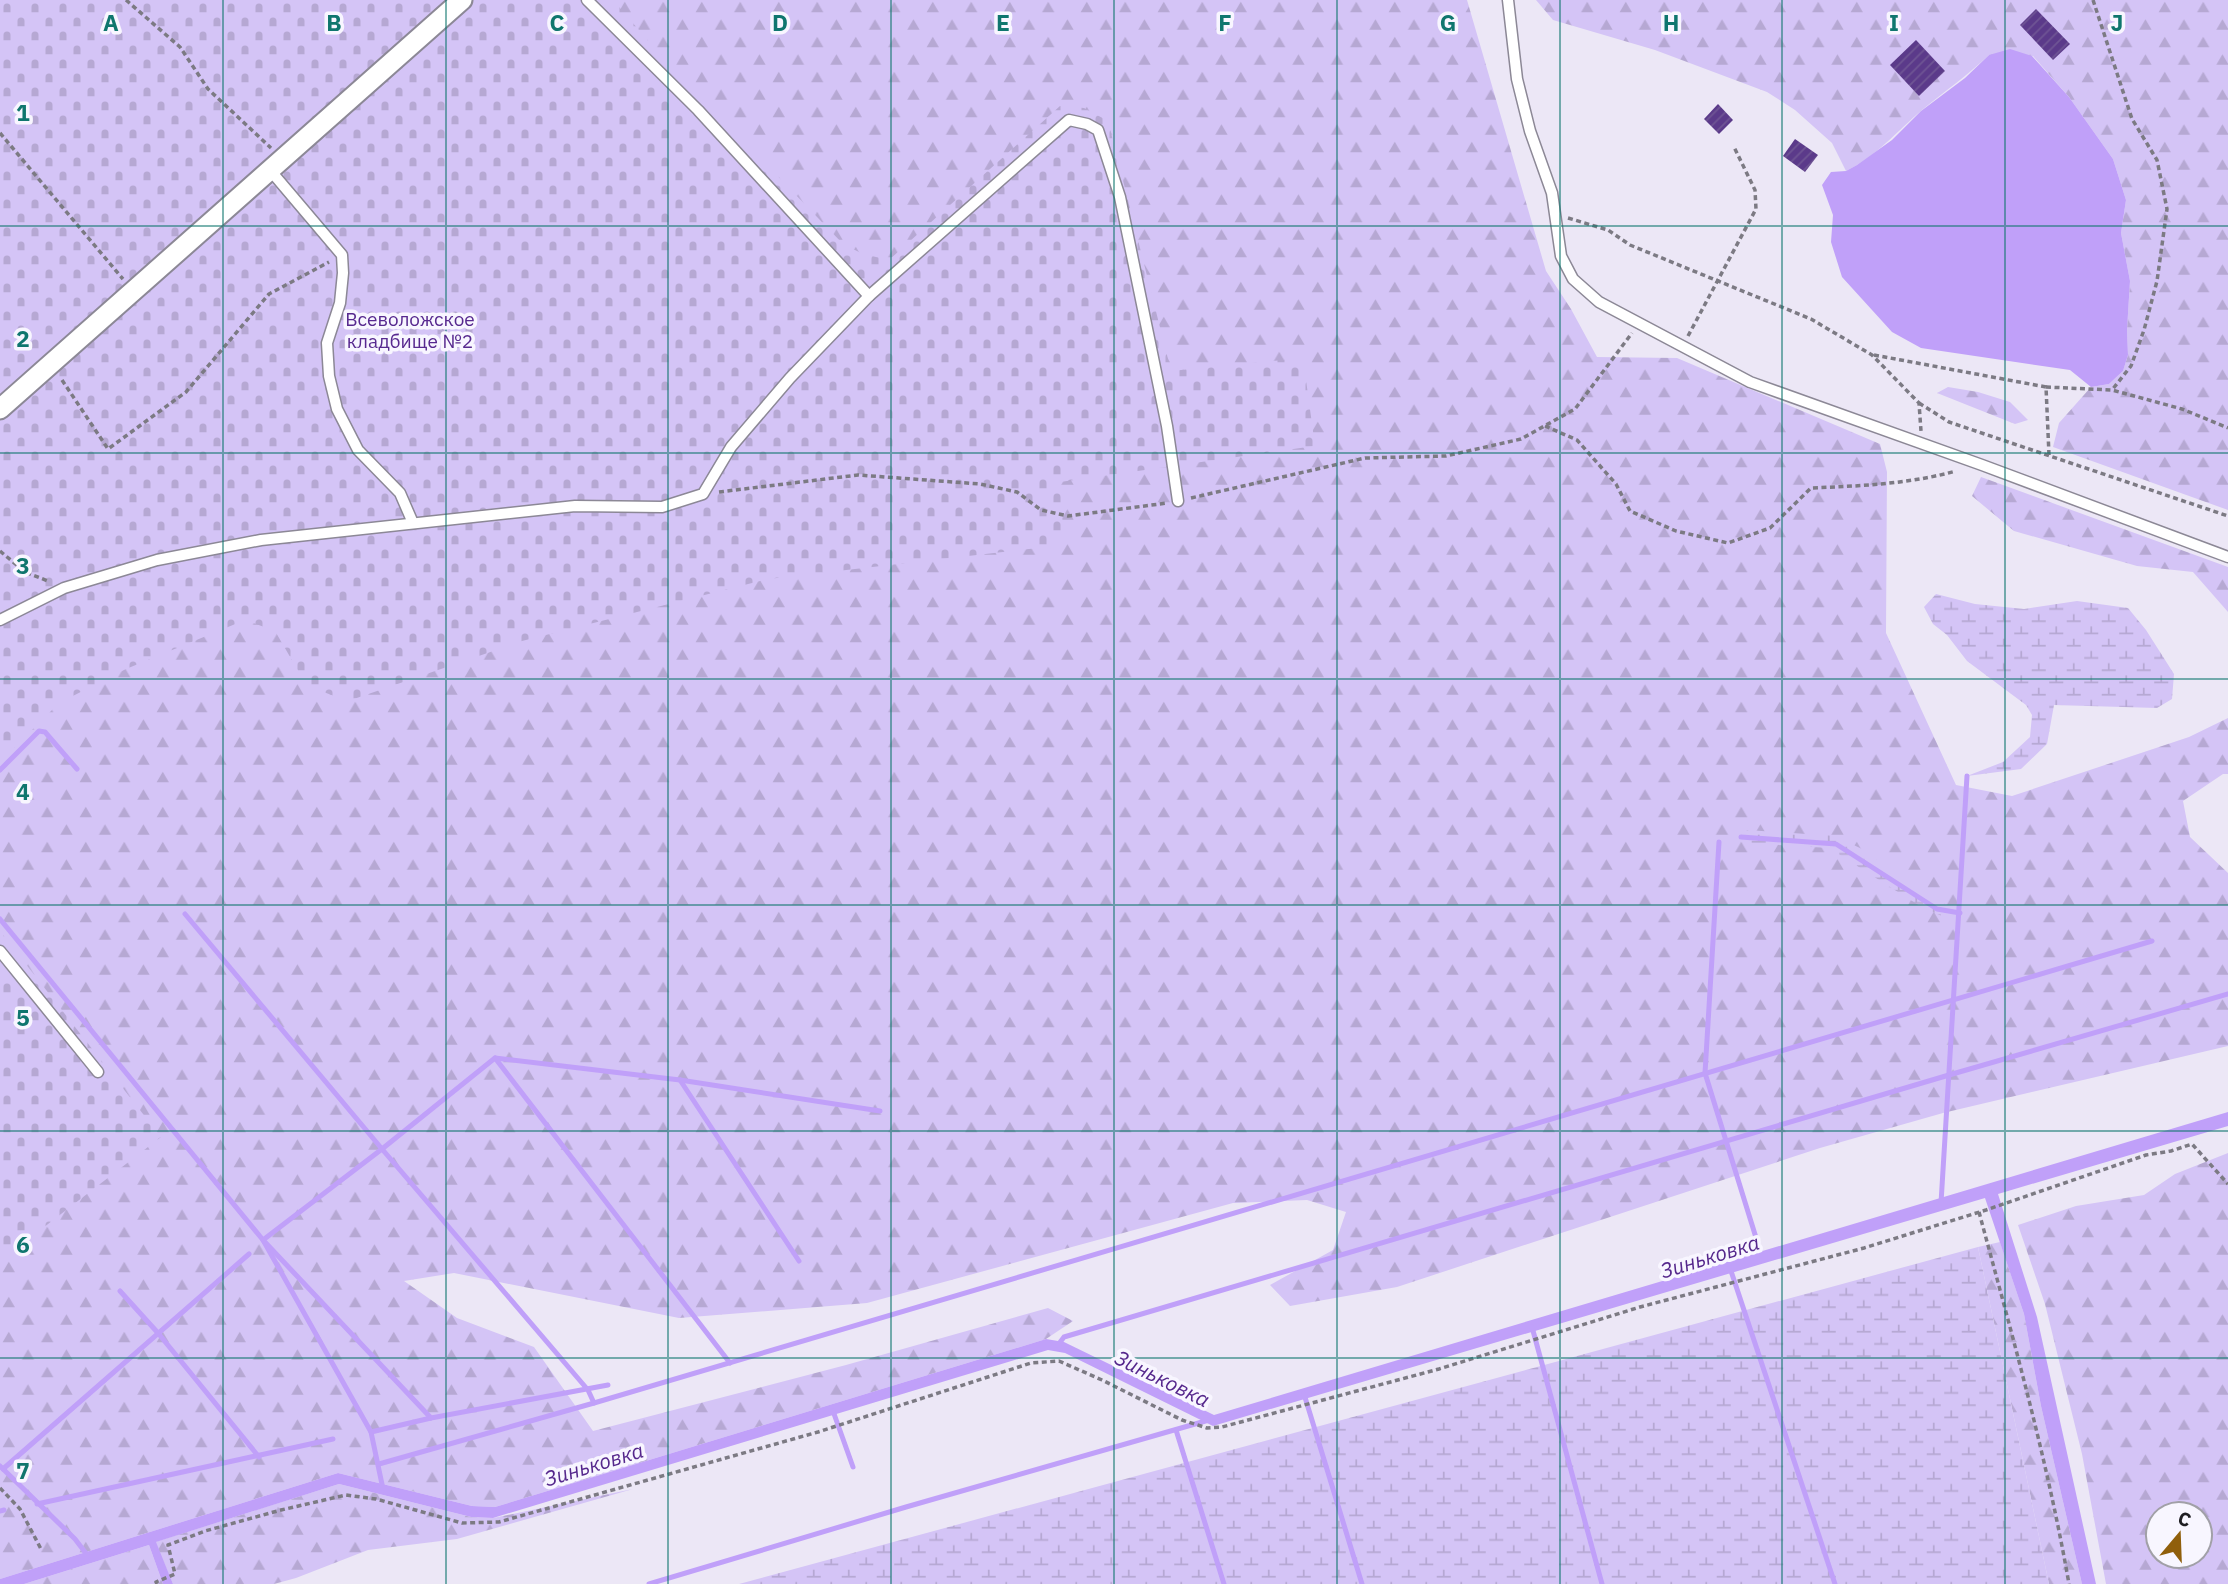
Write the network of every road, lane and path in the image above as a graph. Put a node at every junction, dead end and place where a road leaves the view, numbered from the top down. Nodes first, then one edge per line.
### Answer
1 (126, 0) edge
2 (462, 0) edge
3 (587, 0) edge
4 (1508, 0) edge
5 (2093, 0) edge
6 (0, 133) edge
7 (1734, 147) dead end
8 (276, 164) junction
9 (1556, 215) junction
10 (342, 255) junction
11 (133, 291) junction
12 (869, 296) junction
13 (1638, 324) junction
14 (1682, 347) junction
15 (1872, 355) junction
16 (51, 363) junction
17 (2046, 387) junction
18 (2112, 390) junction
19 (1919, 403) junction
20 (0, 409) edge
21 (1545, 426) junction
22 (2228, 428) edge
23 (1922, 443) junction
24 (2049, 454) junction
25 (1982, 465) junction
26 (703, 495) junction
27 (1178, 501) junction
28 (2228, 516) edge
29 (413, 523) junction
30 (0, 551) edge
31 (2228, 557) edge
32 (64, 588) junction
33 (0, 620) edge
34 (0, 951) edge
35 (98, 1072) dead end
36 (2228, 1184) edge
37 (1979, 1212) junction
38 (0, 1488) edge
39 (41, 1549) dead end
40 (157, 1584) edge
41 (2070, 1584) edge

1 - 8 path
2 - 8 street
3 - 12 lane
4 - 9 lane
5 - 18 path
6 - 11 path
7 - 14 path
8 - 10 lane
8 - 11 street
9 - 13 lane
9 - 15 path
10 - 16 path
10 - 29 lane
11 - 16 street
12 - 26 lane
12 - 27 lane
13 - 14 lane
13 - 21 path
14 - 23 lane
15 - 17 path
15 - 19 path
16 - 20 street
17 - 18 path
17 - 24 path
18 - 22 path
19 - 23 path
19 - 24 path
21 - 25 path
21 - 27 path
23 - 25 lane
24 - 28 path
25 - 31 lane
26 - 27 path
26 - 29 lane
29 - 32 lane
30 - 32 path
32 - 33 lane
34 - 35 lane
36 - 37 path
37 - 40 path
37 - 41 path
38 - 39 path

